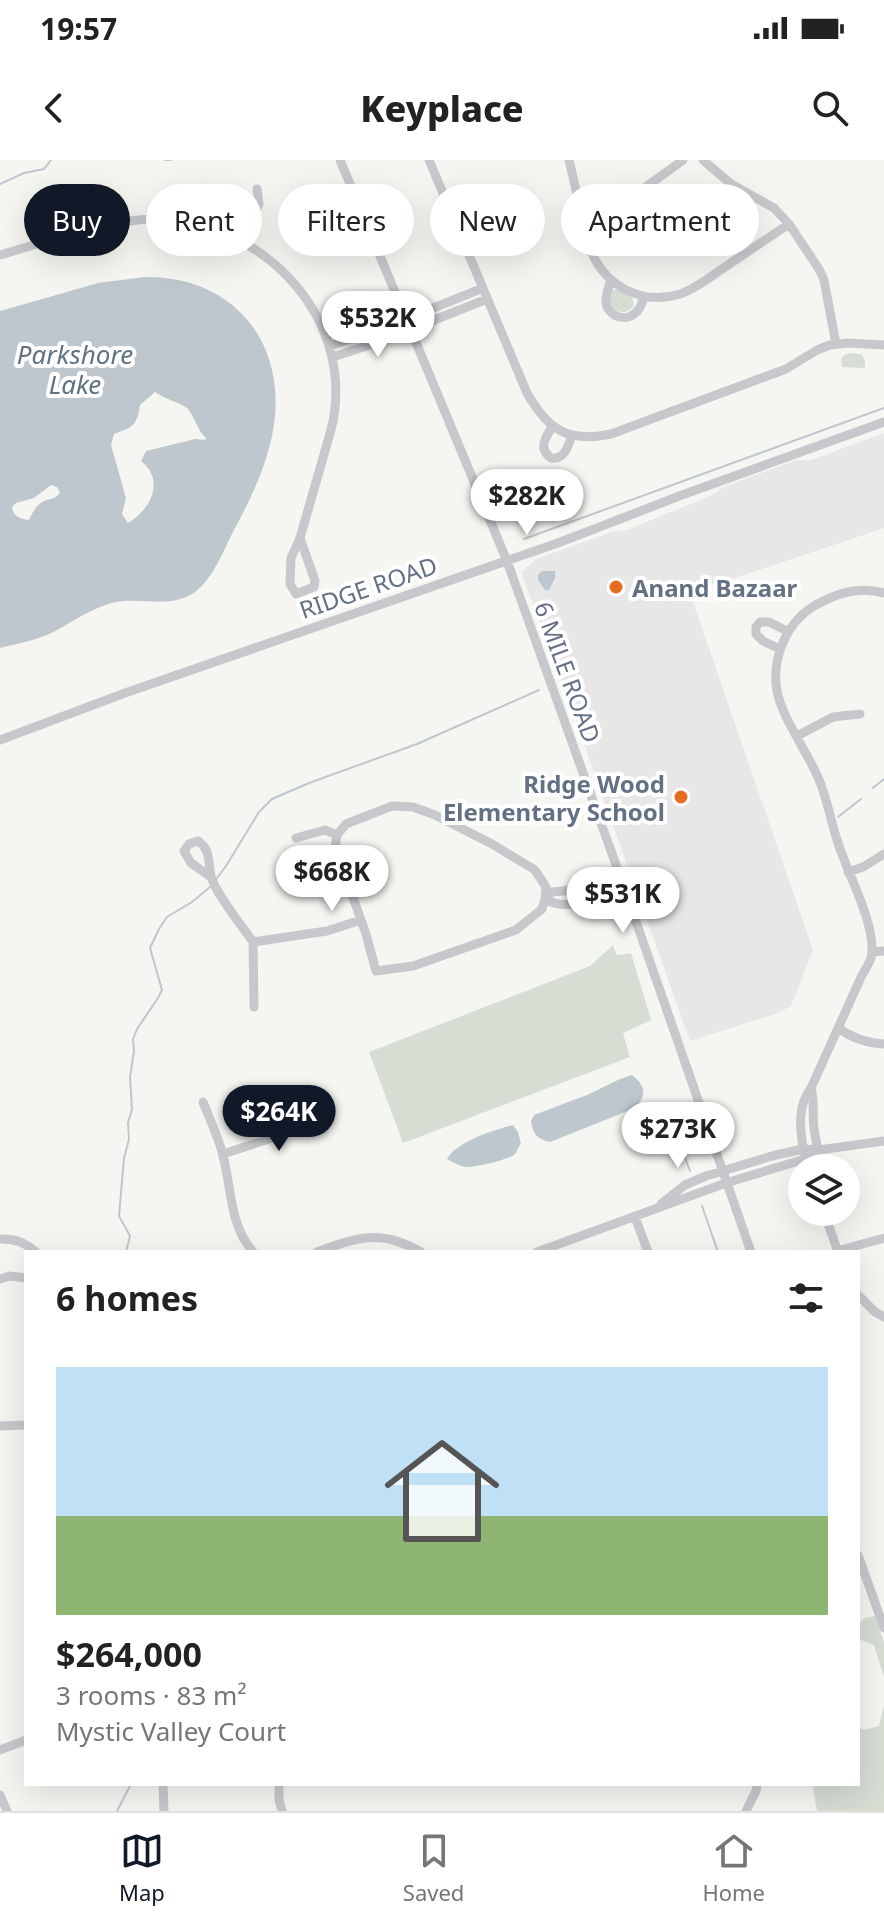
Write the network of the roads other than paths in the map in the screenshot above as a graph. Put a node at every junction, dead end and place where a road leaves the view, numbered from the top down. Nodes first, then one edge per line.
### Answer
1 (340, 160) edge
2 (429, 160) edge
3 (569, 160) edge
4 (683, 160) edge
5 (703, 160) edge
6 (575, 184) edge
7 (650, 184) edge
8 (146, 220) edge
9 (789, 224) junction
10 (0, 255) edge
11 (262, 255) edge
12 (593, 256) edge
13 (611, 280) junction
14 (483, 288) junction
15 (644, 297) junction
16 (487, 299) junction
17 (406, 317) junction
18 (411, 328) junction
19 (836, 344) junction
20 (884, 345) edge
21 (330, 346) junction
22 (333, 357) junction
23 (884, 422) edge
24 (552, 427) junction
25 (572, 435) junction
26 (300, 538) junction
27 (507, 561) junction
28 (884, 593) edge
29 (787, 631) junction
30 (780, 649) junction
31 (860, 714) dead end
32 (797, 736) junction
33 (0, 740) edge
34 (337, 835) junction
35 (296, 838) dead end
36 (884, 854) edge
37 (848, 872) junction
38 (620, 876) junction
39 (211, 877) dead end
40 (625, 890) junction
41 (545, 899) junction
42 (361, 920) junction
43 (253, 942) junction
44 (884, 951) edge
45 (872, 952) junction
46 (254, 1007) dead end
47 (838, 1028) junction
48 (884, 1044) edge
49 (811, 1088) junction
50 (203, 1102) dead end
51 (324, 1121) dead end
52 (884, 1141) edge
53 (819, 1150) junction
54 (223, 1154) junction
55 (804, 1154) edge
56 (812, 1154) edge
57 (819, 1154) edge
58 (788, 1157) edge
59 (788, 1163) edge
60 (722, 1172) junction
61 (726, 1183) junction
62 (656, 1208) junction
63 (635, 1217) junction
64 (829, 1226) edge
65 (884, 1238) edge
66 (0, 1239) edge
67 (33, 1250) edge
68 (251, 1250) edge
69 (323, 1250) edge
70 (417, 1250) edge
71 (543, 1250) edge
72 (647, 1250) edge
73 (750, 1250) edge
74 (836, 1250) edge
75 (844, 1250) edge
76 (24, 1278) edge
77 (0, 1279) edge
78 (860, 1297) edge
79 (884, 1317) edge
80 (24, 1425) edge
81 (0, 1426) edge
82 (860, 1561) edge
83 (884, 1628) edge
84 (24, 1741) edge
85 (0, 1750) edge
86 (163, 1786) edge
87 (279, 1786) edge
88 (757, 1786) edge
89 (0, 1795) edge
90 (7, 1811) edge
91 (164, 1811) edge
92 (282, 1811) edge
93 (746, 1811) edge

1 - 17 street, 6 MILE ROAD
2 - 14 street
3 - 6 street
4 - 7 street
5 - 9 street
8 - 10 street
9 - 15 street
9 - 19 street
11 - 21 street
12 - 13 street
13 - 15 street
13 - 15 street
14 - 16 street
14 - 17 street
16 - 18 street
16 - 24 street
17 - 18 street, 6 MILE ROAD
17 - 21 street
18 - 22 street
18 - 27 street, 6 MILE ROAD
19 - 20 street
19 - 25 street
21 - 22 street
22 - 26 street
23 - 27 street, RIDGE ROAD
24 - 25 street
24 - 25 street
26 - 26 street
27 - 33 street, RIDGE ROAD
27 - 38 street, 6 MILE ROAD
28 - 29 street
29 - 30 street
29 - 30 street
30 - 32 street
31 - 32 street
32 - 37 street
34 - 35 street
34 - 41 street
34 - 42 street
36 - 37 street
37 - 45 street
38 - 40 street, 6 MILE ROAD
38 - 41 street
39 - 43 street
40 - 41 street
40 - 60 street, 6 MILE ROAD
41 - 42 street
42 - 43 street
43 - 46 street
44 - 45 street
45 - 47 street
47 - 48 street
47 - 49 street
49 - 53 street
49 - 55 street
50 - 54 street
51 - 54 street
52 - 53 street
53 - 56 street
53 - 57 street
54 - 68 street
58 - 60 street
59 - 61 street
60 - 61 street, 6 MILE ROAD
60 - 62 street
61 - 62 street
61 - 73 street, 6 MILE ROAD
62 - 63 street
63 - 71 street
63 - 72 street
64 - 74 street
65 - 75 street
66 - 67 street
69 - 70 street
76 - 77 street
78 - 79 street
80 - 81 street
82 - 83 street
84 - 85 street
86 - 91 street
87 - 92 street
88 - 93 street
89 - 90 street

